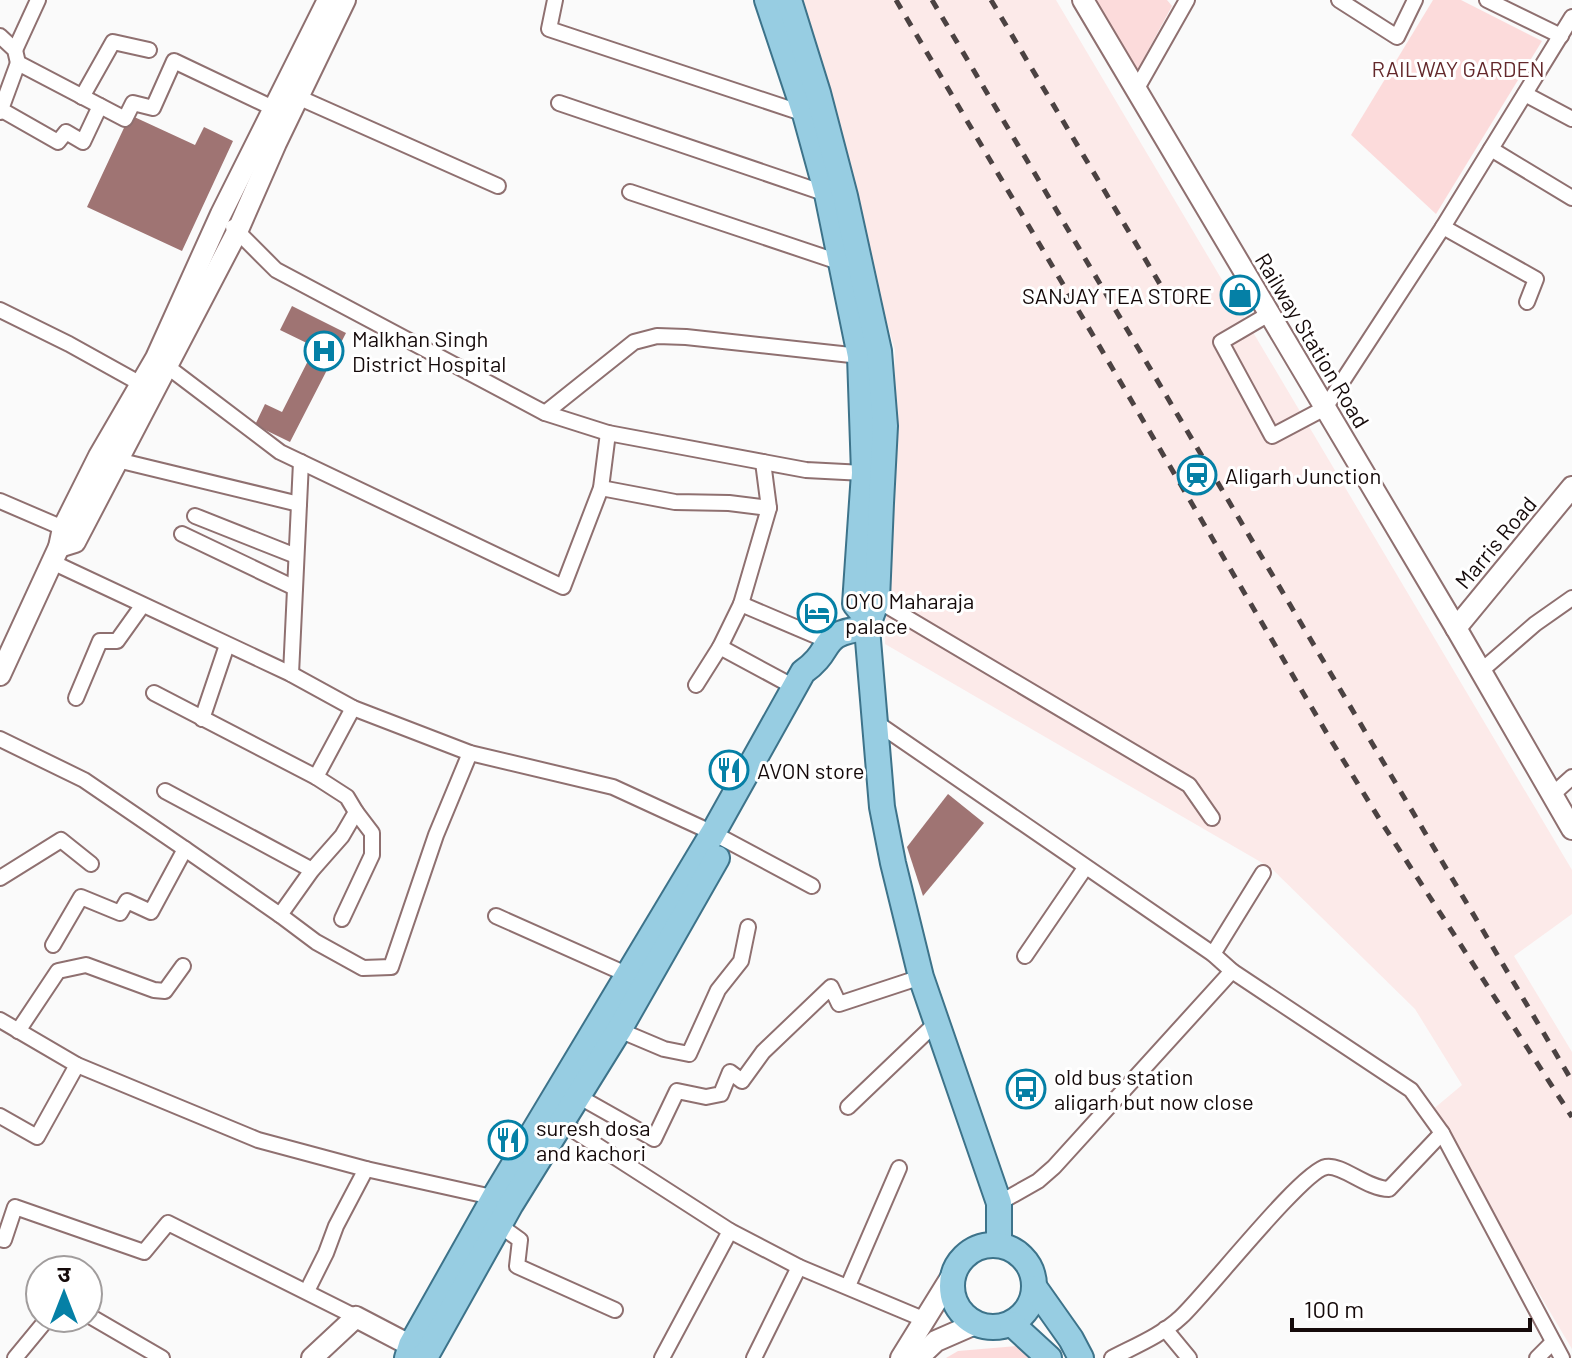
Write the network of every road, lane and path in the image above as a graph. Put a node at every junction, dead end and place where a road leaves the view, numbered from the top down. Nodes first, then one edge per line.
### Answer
1 (38, 0) edge
2 (328, 0) edge
3 (345, 0) edge
4 (555, 0) edge
5 (767, 0) edge
6 (789, 0) edge
7 (1083, 0) edge
8 (1187, 0) edge
9 (1339, 0) edge
10 (1415, 0) edge
11 (1487, 0) edge
12 (1572, 17) edge
13 (0, 36) edge
14 (1561, 36) junction
15 (149, 50) dead end
16 (796, 54) junction
17 (17, 56) junction
18 (1136, 90) junction
19 (1525, 94) junction
20 (82, 97) junction
21 (285, 98) junction
22 (559, 103) dead end
23 (100, 106) junction
24 (0, 110) edge
25 (805, 114) junction
26 (1572, 119) edge
27 (1491, 149) junction
28 (498, 186) dead end
29 (630, 192) dead end
30 (827, 194) junction
31 (1572, 198) edge
32 (221, 214) junction
33 (1443, 227) junction
34 (237, 232) junction
35 (842, 263) junction
36 (1527, 302) dead end
37 (0, 310) edge
38 (1269, 314) junction
39 (860, 356) junction
40 (162, 362) junction
41 (141, 384) junction
42 (1325, 408) junction
43 (545, 413) junction
44 (608, 433) junction
45 (108, 458) junction
46 (301, 462) junction
47 (763, 462) junction
48 (864, 473) junction
49 (1572, 487) edge
50 (601, 488) junction
51 (0, 501) edge
52 (299, 504) junction
53 (769, 508) junction
54 (195, 516) dead end
55 (182, 534) dead end
56 (58, 546) junction
57 (296, 556) junction
58 (295, 588) junction
59 (1572, 598) edge
60 (741, 604) junction
61 (142, 606) junction
62 (870, 616) junction
63 (1456, 628) junction
64 (227, 645) junction
65 (720, 647) junction
66 (822, 652) junction
67 (1481, 671) junction
68 (291, 674) junction
69 (0, 675) edge
70 (696, 685) dead end
71 (796, 688) junction
72 (154, 693) dead end
73 (76, 698) dead end
74 (353, 708) junction
75 (202, 719) junction
76 (873, 721) junction
77 (776, 738) junction
78 (0, 739) edge
79 (470, 753) junction
80 (316, 777) junction
81 (1572, 777) edge
82 (165, 791) dead end
83 (1552, 795) junction
84 (356, 812) junction
85 (1212, 818) dead end
86 (1572, 829) edge
87 (720, 836) junction
88 (185, 849) junction
89 (91, 864) dead end
90 (1085, 868) junction
91 (312, 870) junction
92 (1263, 873) dead end
93 (0, 878) edge
94 (812, 886) dead end
95 (280, 915) junction
96 (496, 916) dead end
97 (342, 919) dead end
98 (748, 927) dead end
99 (53, 945) dead end
100 (1213, 954) junction
101 (1025, 956) dead end
102 (183, 966) dead end
103 (1232, 971) junction
104 (921, 977) junction
105 (637, 979) junction
106 (0, 1020) edge
107 (936, 1023) junction
108 (619, 1030) junction
109 (18, 1031) junction
110 (77, 1065) junction
111 (576, 1095) junction
112 (848, 1107) dead end
113 (0, 1116) edge
114 (553, 1118) junction
115 (1442, 1133) junction
116 (899, 1168) dead end
117 (366, 1169) junction
118 (503, 1200) junction
119 (0, 1202) edge
120 (999, 1203) junction
121 (15, 1207) junction
122 (499, 1225) junction
123 (730, 1231) junction
124 (0, 1239) edge
125 (999, 1245) junction
126 (799, 1267) junction
127 (953, 1274) junction
128 (310, 1285) dead end
129 (848, 1286) junction
130 (1035, 1288) junction
131 (615, 1310) dead end
132 (356, 1317) junction
133 (923, 1319) junction
134 (104, 1324) edge
135 (975, 1324) junction
136 (1012, 1324) junction
137 (1165, 1329) junction
138 (35, 1334) edge
139 (1552, 1343) junction
140 (420, 1355) edge
141 (15, 1358) edge
142 (162, 1358) edge
143 (312, 1358) edge
144 (662, 1358) edge
145 (754, 1358) edge
146 (901, 1358) edge
147 (918, 1358) edge
148 (1049, 1358) edge
149 (1081, 1358) edge
150 (1112, 1358) edge
151 (1189, 1358) edge
152 (1537, 1358) edge
153 (1562, 1358) edge

1 - 17 street
2 - 21 street
3 - 21 street
4 - 25 street
5 - 16 main road
6 - 16 main road
7 - 18 street, Railway Station Road
8 - 18 street
9 - 10 street
11 - 14 street
12 - 14 street
13 - 17 street
14 - 19 street
15 - 20 street
16 - 25 main road
16 - 62 main road
17 - 20 street
17 - 24 street
18 - 38 street, Railway Station Road
19 - 26 street
19 - 27 street
20 - 23 street
21 - 23 street
21 - 28 street
21 - 32 street
21 - 34 street
22 - 30 street
23 - 24 street
25 - 30 main road
27 - 31 street
27 - 33 street
29 - 35 street
30 - 35 main road
32 - 34 street
32 - 40 street
33 - 36 street
33 - 42 street
34 - 40 street
34 - 43 street
35 - 39 main road
37 - 41 street
38 - 42 street, Railway Station Road
38 - 42 street
39 - 43 street
39 - 48 main road
40 - 41 street
40 - 45 street
40 - 46 street
41 - 45 street
42 - 63 street, Railway Station Road
43 - 44 street
44 - 47 street
44 - 50 street
45 - 52 street
45 - 56 street
46 - 50 street
46 - 52 street
47 - 48 street
47 - 53 street
48 - 62 main road
49 - 63 street, Marris Road
50 - 53 street
51 - 56 street
52 - 57 street
53 - 60 street
54 - 57 street
55 - 58 street
56 - 61 street
56 - 69 street
57 - 58 street
58 - 68 street
59 - 67 street
60 - 65 street
60 - 66 street
61 - 64 street
61 - 73 street
62 - 66 main road
62 - 76 main road
62 - 85 street
63 - 67 street, Railway Station Road
64 - 68 street
64 - 75 street
65 - 70 street
65 - 71 street
66 - 71 main road
66 - 77 main road
67 - 83 street, Railway Station Road
68 - 74 street
71 - 77 main road
72 - 75 street
74 - 79 street
74 - 80 street
75 - 80 street
76 - 90 street
76 - 104 main road
77 - 87 main road
78 - 88 street
79 - 87 street
79 - 95 street
80 - 84 street
81 - 83 street
82 - 91 street
83 - 86 street, Railway Station Road
84 - 91 street
84 - 97 street
87 - 94 street
87 - 105 main road
88 - 95 street
88 - 99 street
89 - 93 street
90 - 100 street
90 - 101 street
91 - 95 street
92 - 100 street
96 - 105 street
98 - 108 street
100 - 103 street
102 - 109 street
103 - 115 street
103 - 120 street
104 - 107 main road
104 - 111 street
105 - 108 main road
105 - 114 main road
106 - 109 street
107 - 112 street
107 - 120 main road
108 - 111 main road
109 - 110 street
110 - 113 street
110 - 117 street
111 - 114 main road
114 - 118 main road
114 - 123 street
115 - 137 street
115 - 139 street
116 - 129 street
117 - 118 street
117 - 128 street
118 - 122 main road
118 - 140 main road
119 - 121 street
120 - 125 main road
121 - 124 street
121 - 132 street
122 - 131 street
122 - 140 main road
123 - 126 street
123 - 144 street
125 - 127 main road
125 - 130 main road
126 - 129 street
126 - 145 street
127 - 133 street
127 - 135 main road
129 - 133 street
130 - 136 main road
130 - 149 main road
132 - 140 street
132 - 143 street
133 - 146 street
134 - 142 street
135 - 136 main road
135 - 147 street
136 - 148 main road
137 - 150 street
137 - 151 street
138 - 141 street
139 - 152 street
139 - 153 street

